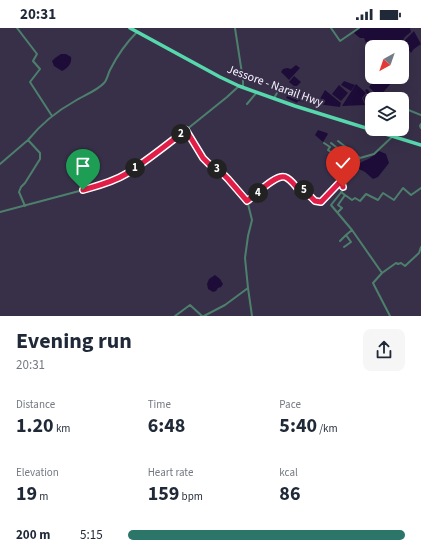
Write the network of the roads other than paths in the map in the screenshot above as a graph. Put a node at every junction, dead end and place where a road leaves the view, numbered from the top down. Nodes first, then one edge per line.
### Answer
1 (17, 28) edge
2 (130, 28) edge
3 (235, 28) edge
4 (331, 28) edge
5 (359, 28) edge
6 (137, 32) junction
7 (241, 87) junction
8 (257, 92) junction
9 (277, 93) dead end
10 (274, 98) junction
11 (247, 104) dead end
12 (409, 110) edge
13 (421, 115) edge
14 (52, 116) junction
15 (365, 127) edge
16 (186, 130) junction
17 (394, 136) joint
18 (28, 140) junction
19 (338, 141) dead end
20 (324, 143) dead end
21 (331, 143) dead end
22 (421, 145) edge
23 (349, 157) junction
24 (360, 158) junction
25 (341, 160) junction
26 (355, 162) junction
27 (345, 163) junction
28 (0, 164) edge
29 (338, 164) junction
30 (351, 168) junction
31 (332, 171) dead end
32 (341, 181) junction
33 (421, 188) edge
34 (341, 192) dead end
35 (345, 195) junction
36 (341, 200) junction
37 (247, 201) junction
38 (344, 203) dead end
39 (25, 206) junction
40 (0, 212) edge
41 (338, 212) dead end
42 (352, 230) junction
43 (346, 235) junction
44 (340, 241) dead end
45 (344, 247) dead end
46 (421, 247) edge
47 (382, 273) junction
48 (248, 288) junction
49 (175, 316) edge
50 (203, 316) edge
51 (252, 316) edge
52 (390, 316) edge

1 - 14 street
2 - 6 highway, Jessore - Narail Hwy
3 - 7 street
4 - 5 street
6 - 7 highway, Jessore - Narail Hwy
6 - 14 street
7 - 8 highway, Jessore - Narail Hwy
7 - 16 street
8 - 10 highway, Jessore - Narail Hwy
8 - 11 street
9 - 10 street
10 - 15 highway, Jessore - Narail Hwy
12 - 13 street
14 - 18 street
16 - 37 street
16 - 39 street
17 - 22 highway, Jessore - Narail Hwy
17 - 24 street
18 - 28 street
18 - 39 street
19 - 24 street
20 - 25 street
21 - 23 street
23 - 26 street
23 - 27 street
24 - 26 street
25 - 27 street
25 - 29 street
26 - 30 street
27 - 29 street
27 - 30 street
29 - 31 street
30 - 32 street
32 - 37 street
32 - 42 street
33 - 35 street
34 - 35 street
35 - 36 street
36 - 38 street
36 - 41 street
37 - 48 street
39 - 40 street
42 - 43 street
42 - 47 street
43 - 44 street
43 - 45 street
46 - 47 street
47 - 52 street
48 - 50 street
48 - 51 street
49 - 50 street

